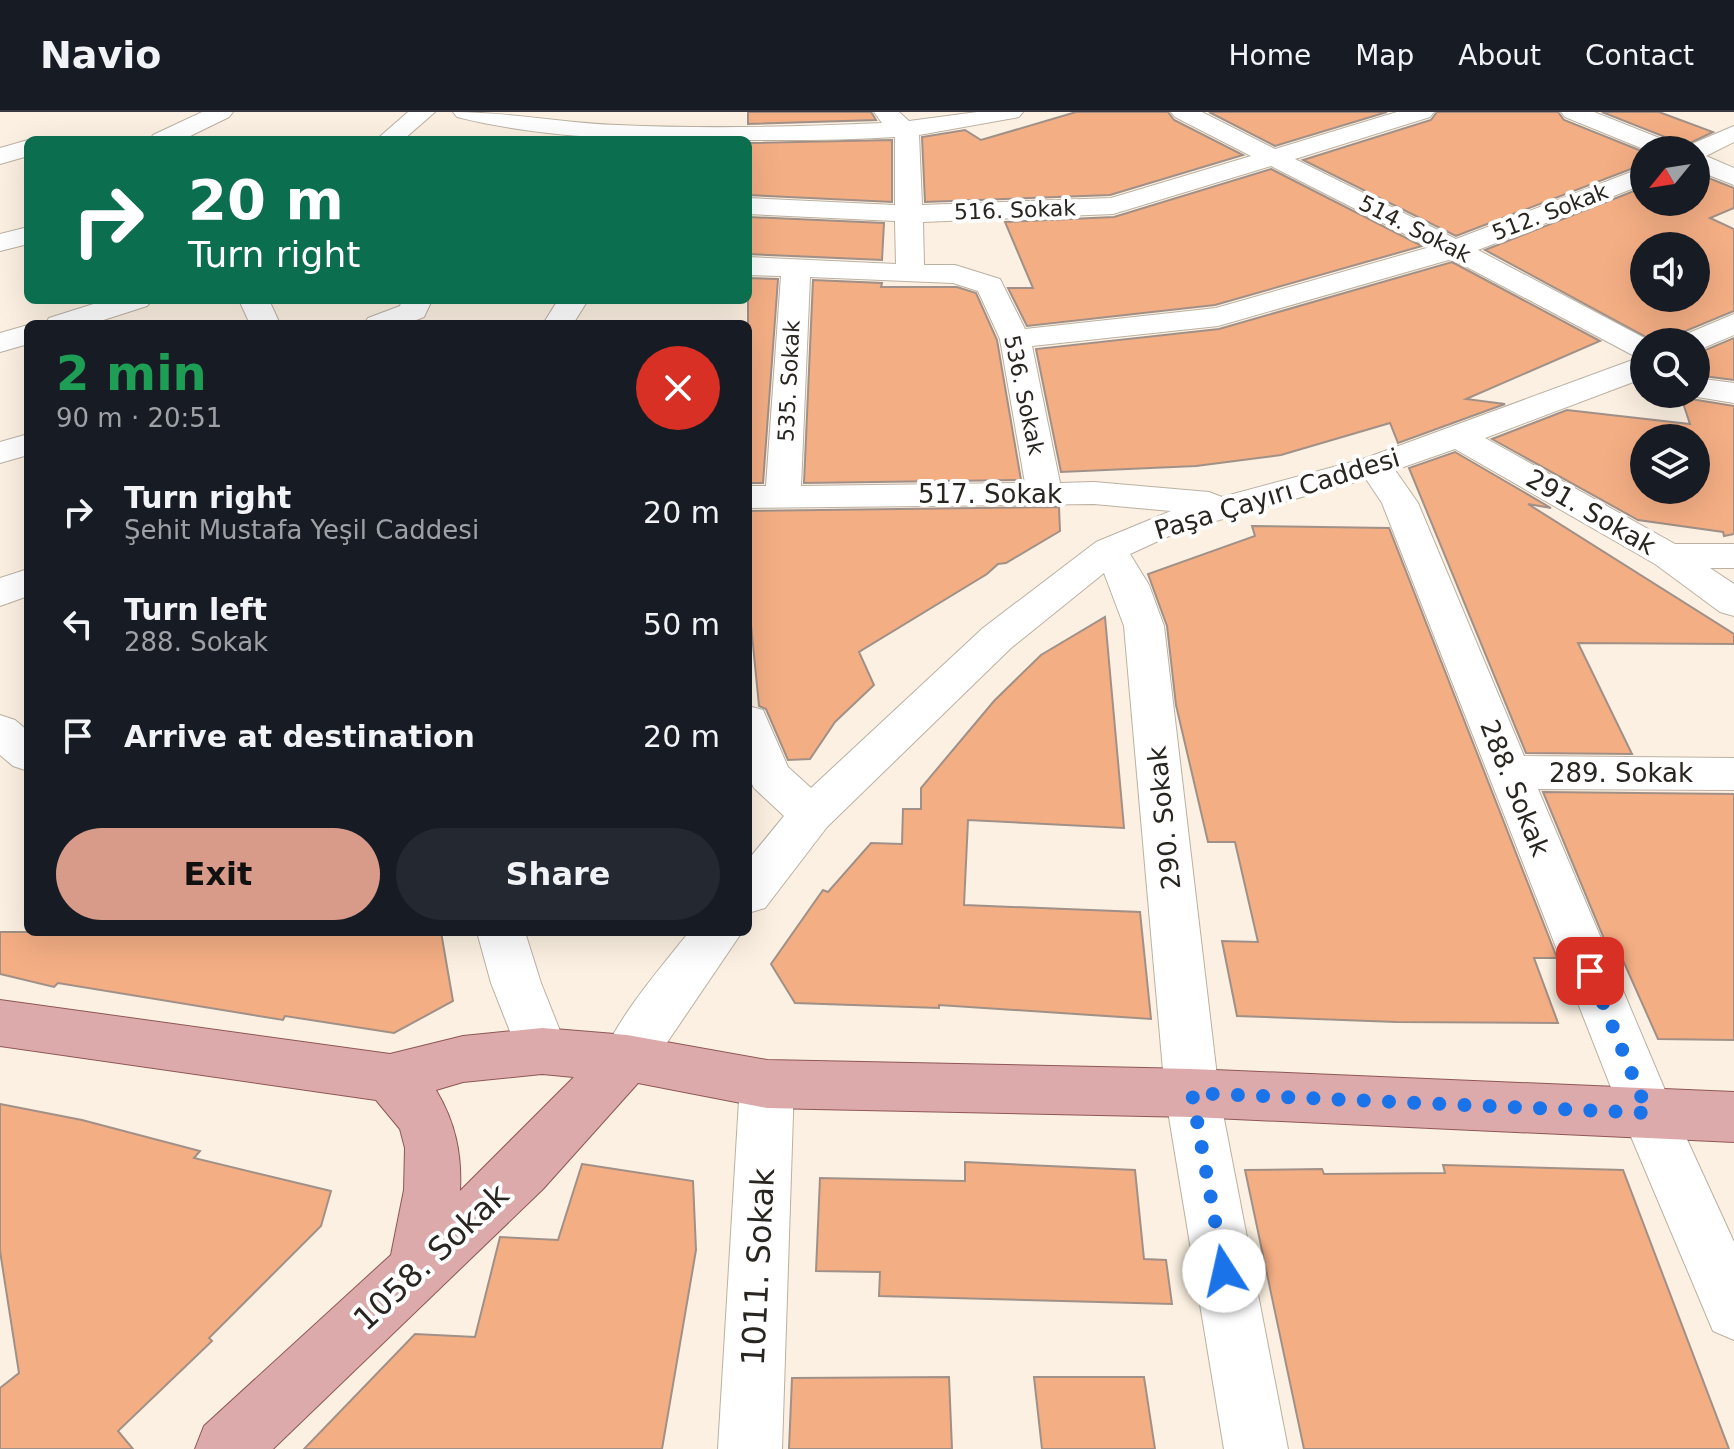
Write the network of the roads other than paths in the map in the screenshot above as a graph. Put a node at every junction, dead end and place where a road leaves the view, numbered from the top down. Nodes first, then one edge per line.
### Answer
1 (221, 112) edge
2 (423, 112) edge
3 (1011, 112) edge
4 (1183, 112) edge
5 (1422, 112) edge
6 (1573, 112) edge
7 (478, 114) edge
8 (895, 121) edge
9 (1734, 133) edge
10 (170, 136) edge
11 (393, 136) edge
12 (666, 136) edge
13 (692, 136) edge
14 (1633, 136) edge
15 (1710, 144) edge
16 (24, 149) edge
17 (0, 156) edge
18 (1275, 158) junction
19 (1710, 167) edge
20 (1734, 177) edge
21 (1630, 180) edge
22 (752, 206) edge
23 (908, 214) junction
24 (24, 236) edge
25 (0, 243) edge
26 (1455, 249) junction
27 (752, 266) edge
28 (796, 269) junction
29 (910, 273) junction
30 (124, 304) edge
31 (416, 304) edge
32 (73, 320) edge
33 (389, 320) edge
34 (1734, 323) edge
35 (24, 335) edge
36 (1710, 335) edge
37 (1015, 339) junction
38 (0, 343) edge
39 (1630, 343) edge
40 (1630, 377) edge
41 (1710, 390) edge
42 (1734, 393) edge
43 (1457, 436) junction
44 (24, 445) edge
45 (0, 453) edge
46 (1375, 466) junction
47 (1045, 494) junction
48 (765, 496) edge
49 (1231, 505) junction
50 (1109, 550) junction
51 (1668, 556) junction
52 (1734, 556) edge
53 (24, 583) edge
54 (0, 593) edge
55 (1734, 603) edge
56 (0, 731) edge
57 (752, 731) edge
58 (24, 752) edge
59 (1508, 772) junction
60 (1734, 774) edge
61 (811, 815) junction
62 (752, 889) edge
63 (502, 936) edge
64 (715, 936) edge
65 (0, 1023) edge
66 (542, 1051) junction
67 (627, 1058) junction
68 (390, 1078) junction
69 (767, 1084) junction
70 (1192, 1093) junction
71 (1648, 1113) junction
72 (1734, 1117) edge
73 (417, 1270) junction
74 (1734, 1310) edge
75 (227, 1449) edge
76 (750, 1449) edge
77 (1256, 1449) edge

1 - 10 street
2 - 11 street
3 - 8 street
4 - 18 street, 514. Sokak
5 - 18 street, 516. Sokak
6 - 14 street
7 - 12 street
8 - 13 street
8 - 23 street
9 - 15 street
16 - 17 street
18 - 23 street, 516. Sokak
18 - 26 street, 514. Sokak
19 - 20 street
21 - 26 street, 512. Sokak
22 - 23 street, 516. Sokak
23 - 29 street
24 - 25 street
26 - 37 street, 512. Sokak
26 - 39 street, 514. Sokak
27 - 28 street
28 - 29 street
28 - 48 street, 535. Sokak
29 - 37 street, 536. Sokak
30 - 32 street
31 - 33 street
34 - 36 street
35 - 38 street
37 - 47 street, 536. Sokak
40 - 43 street, Paşa Çayırı Caddesi
41 - 42 street
43 - 46 street, Paşa Çayırı Caddesi
43 - 51 street, 291. Sokak
44 - 45 street
46 - 49 street, Paşa Çayırı Caddesi
46 - 59 street, 288. Sokak
47 - 48 street, 517. Sokak
47 - 49 street, 517. Sokak
49 - 50 street, Paşa Çayırı Caddesi
50 - 61 street, Paşa Çayırı Caddesi
50 - 70 street, 290. Sokak
51 - 52 street, 291. Sokak
51 - 55 street
53 - 54 street
56 - 58 street
57 - 61 street
59 - 60 street, 289. Sokak
59 - 71 street, 288. Sokak
61 - 62 street, Paşa Çayırı Caddesi
63 - 66 street
64 - 67 street
65 - 68 main road
66 - 67 main road
66 - 68 main road
67 - 69 main road
67 - 73 main road, 1058. Sokak
68 - 73 main road
69 - 70 main road
69 - 76 street, 1011. Sokak
70 - 71 main road
70 - 77 street, 290. Sokak
71 - 72 main road
71 - 74 street, 288. Sokak
73 - 75 main road, 1058. Sokak

